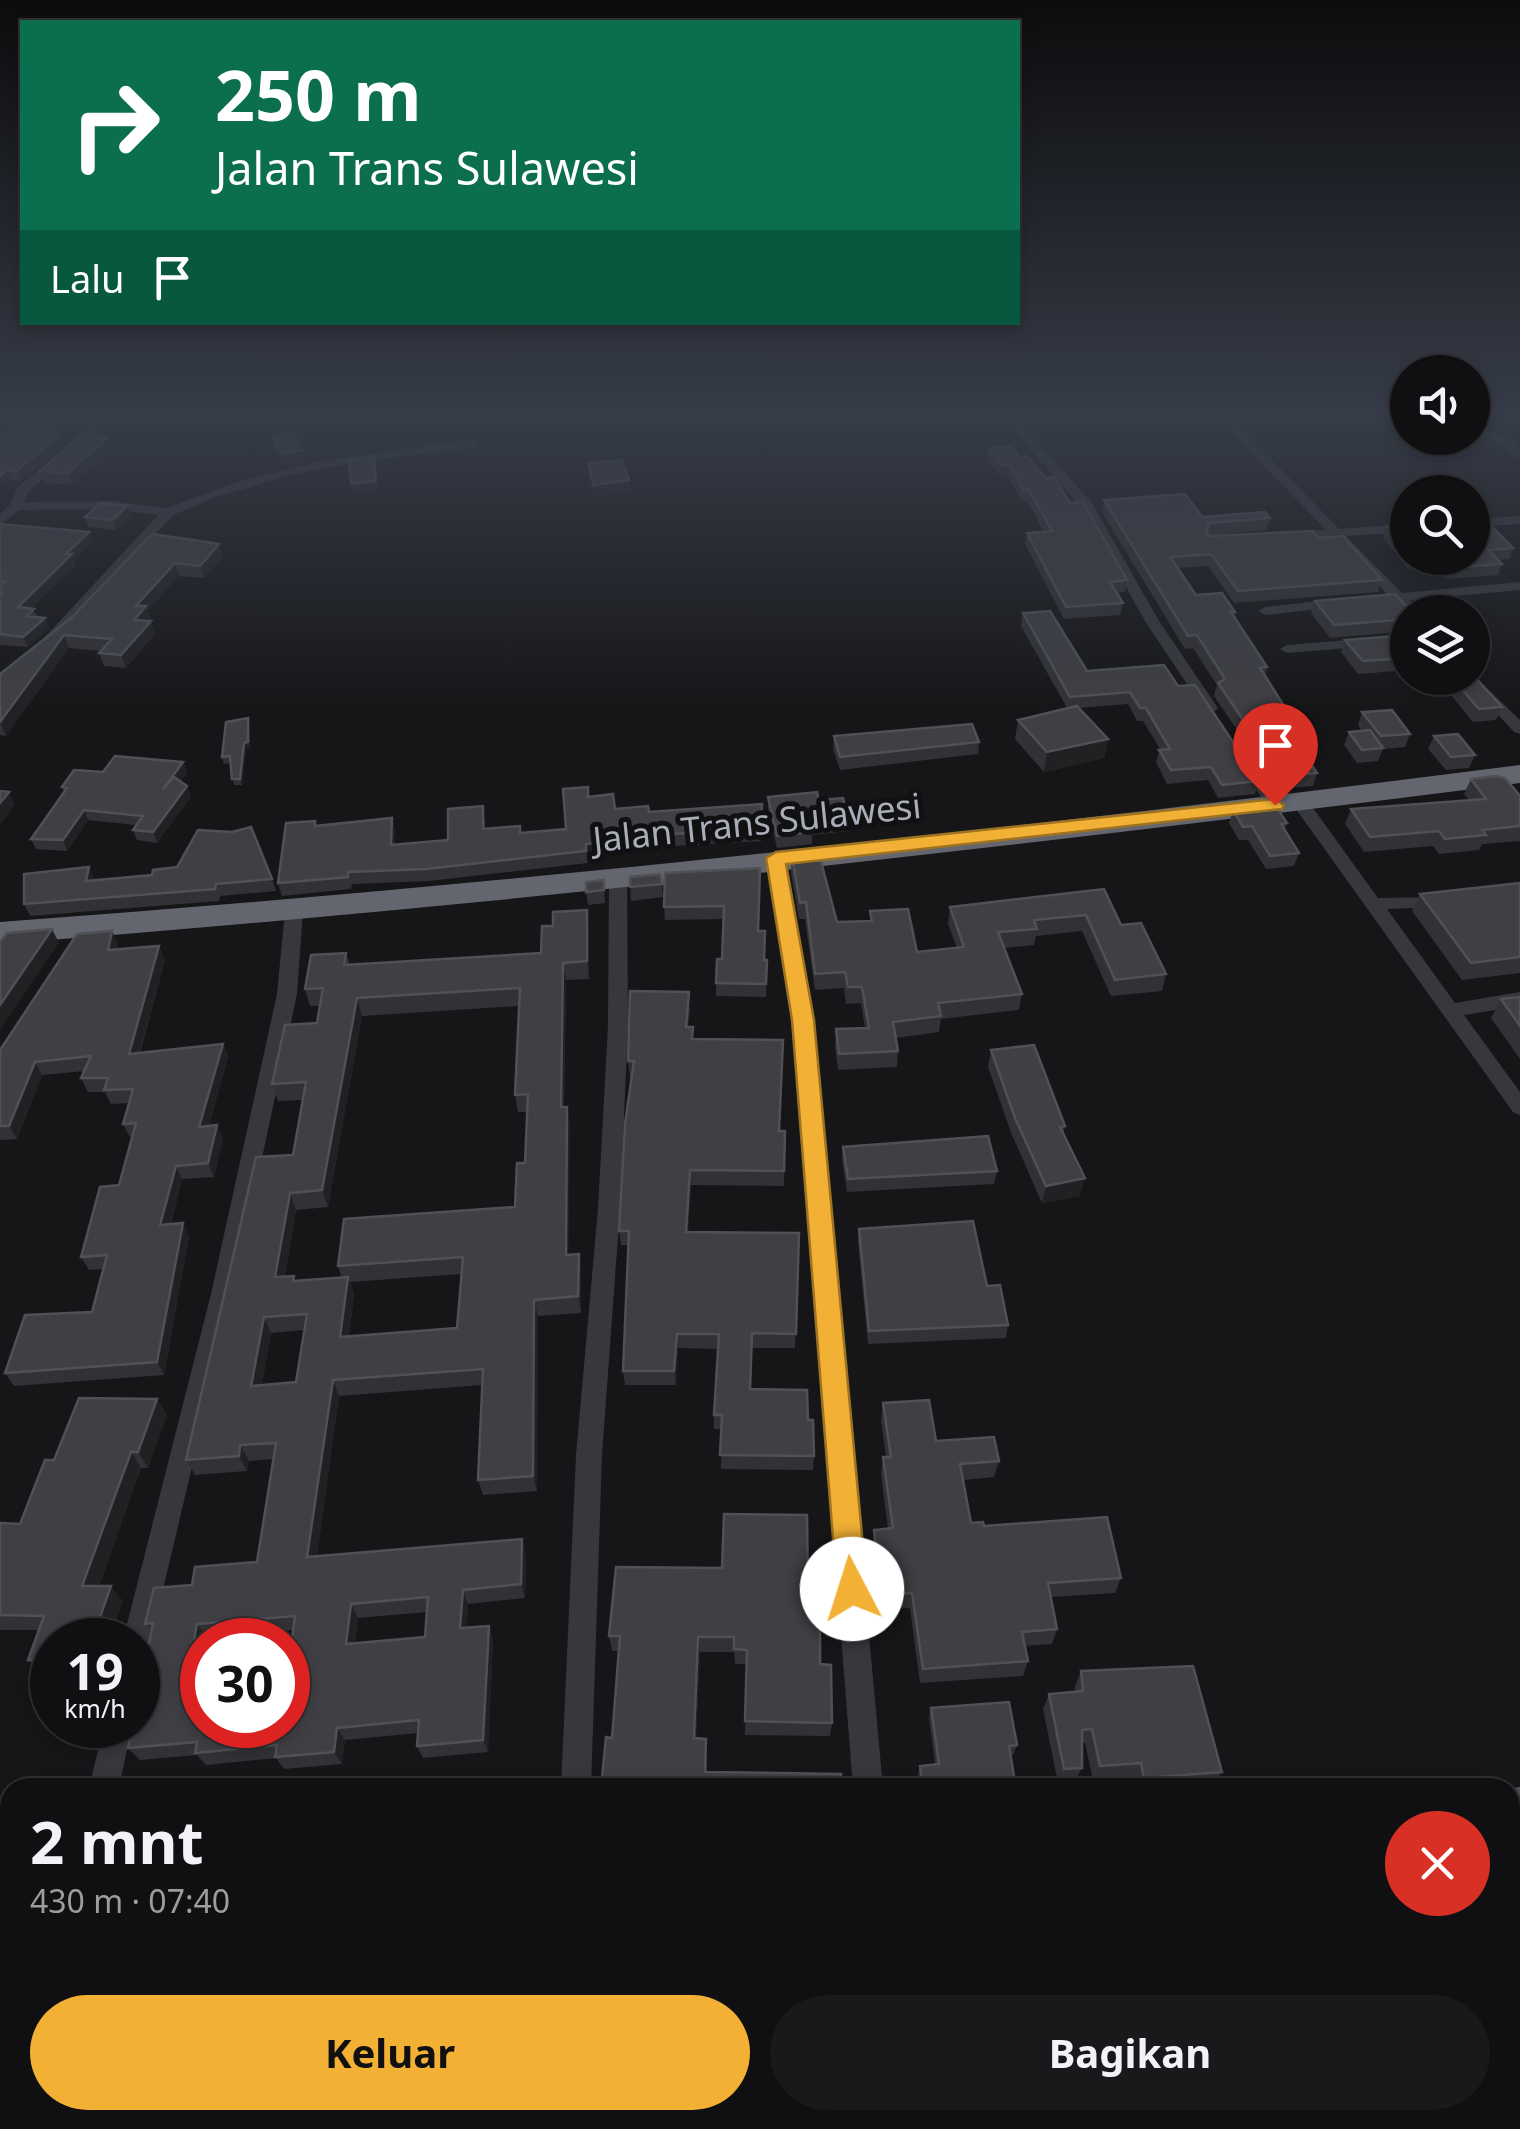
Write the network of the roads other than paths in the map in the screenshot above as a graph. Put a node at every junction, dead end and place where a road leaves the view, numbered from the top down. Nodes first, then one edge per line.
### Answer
1 (164, 516) edge
2 (1092, 516) edge
3 (1322, 516) edge
4 (1518, 522) edge
5 (1490, 523) edge
6 (1390, 529) edge
7 (1338, 532) junction
8 (1266, 538) edge
9 (1520, 586) edge
10 (1397, 595) edge
11 (1421, 595) edge
12 (1390, 598) edge
13 (1380, 599) edge
14 (1360, 601) edge
15 (1265, 611) dead end
16 (1390, 640) edge
17 (1287, 648) dead end
18 (40, 649) edge
19 (1488, 695) edge
20 (1224, 728) edge
21 (1520, 729) edge
22 (1234, 744) edge
23 (1520, 774) edge
24 (1287, 803) junction
25 (776, 858) junction
26 (618, 876) junction
27 (1466, 899) edge
28 (1376, 904) junction
29 (294, 911) junction
30 (0, 933) edge
31 (1520, 999) edge
32 (1450, 1010) junction
33 (1520, 1107) edge
34 (142, 1618) edge
35 (113, 1748) edge
36 (106, 1778) edge
37 (576, 1778) edge
38 (867, 1778) edge

1 - 18 street
2 - 20 street
3 - 7 street
4 - 5 street
6 - 7 street
7 - 8 street
7 - 10 street
9 - 11 street
12 - 13 street
14 - 15 street
16 - 17 street
19 - 21 street
22 - 24 street
23 - 24 highway, Jalan Trans Sulawesi
24 - 25 highway, Jalan Trans Sulawesi
24 - 28 street
25 - 26 highway, Jalan Trans Sulawesi
25 - 38 street
26 - 29 highway, Jalan Trans Sulawesi
26 - 37 street
27 - 28 street
28 - 32 street
29 - 30 highway, Jalan Trans Sulawesi
29 - 34 street
31 - 32 street
32 - 33 street
35 - 36 street

